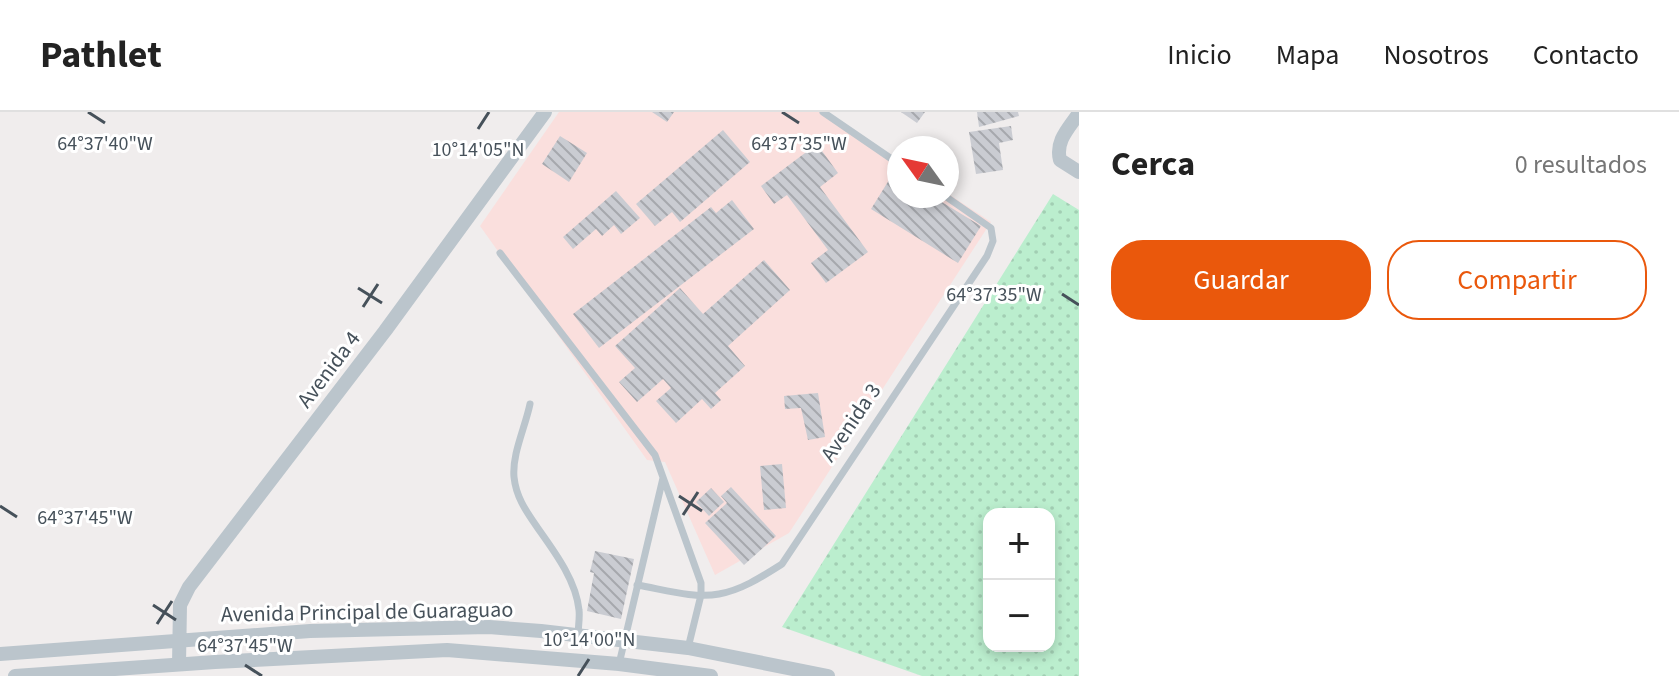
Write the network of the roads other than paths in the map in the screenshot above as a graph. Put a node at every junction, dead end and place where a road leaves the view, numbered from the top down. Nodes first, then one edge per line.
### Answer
1 (545, 112) edge
2 (823, 112) edge
3 (1079, 113) edge
4 (887, 156) edge
5 (1079, 172) edge
6 (959, 206) edge
7 (500, 253) dead end
8 (530, 404) dead end
9 (663, 475) junction
10 (637, 585) junction
11 (701, 595) junction
12 (578, 636) junction
13 (178, 639) junction
14 (624, 641) junction
15 (688, 648) junction
16 (0, 654) edge
17 (179, 664) junction
18 (619, 664) junction
19 (15, 676) edge
20 (711, 676) edge
21 (828, 676) edge

1 - 13 street, Avenida 4
2 - 4 lane
3 - 5 street
6 - 11 lane, Avenida 3
7 - 9 lane
8 - 12 lane
9 - 10 lane
9 - 11 lane
10 - 11 lane
10 - 14 lane
11 - 15 lane
12 - 13 street, Avenida Principal de Guaraguao
12 - 14 street, Avenida Principal de Guaraguao
13 - 16 street, Avenida Principal de Guaraguao
13 - 17 street, Avenida 4
14 - 15 street, Avenida Principal de Guaraguao
14 - 18 lane
15 - 21 street, Avenida Principal de Guaraguao
17 - 18 street, Avenida Principal de Guaraguao
17 - 19 street, Avenida Principal de Guaraguao
18 - 20 street, Avenida Principal de Guaraguao

